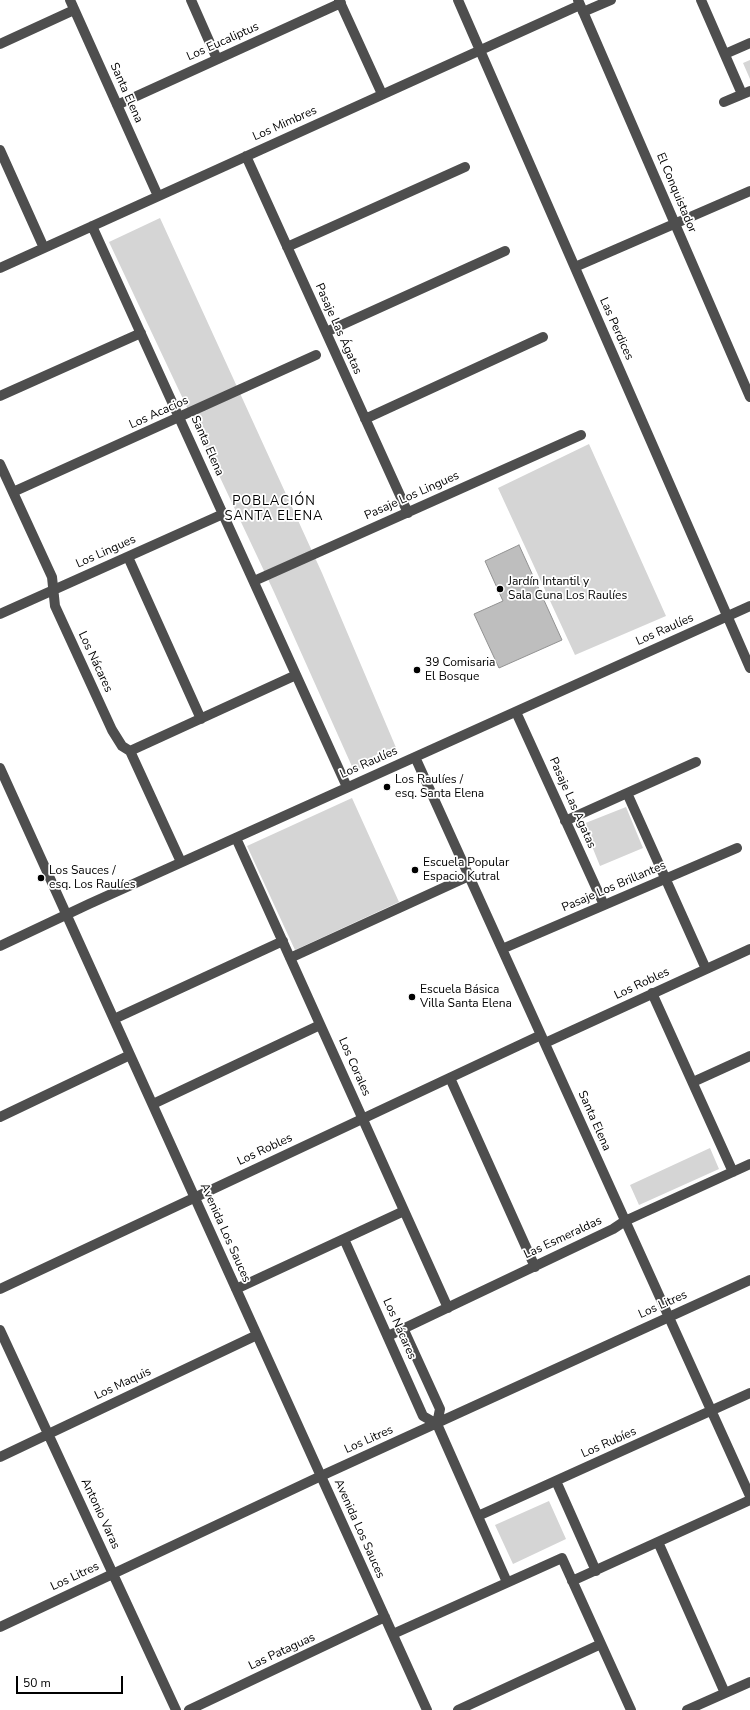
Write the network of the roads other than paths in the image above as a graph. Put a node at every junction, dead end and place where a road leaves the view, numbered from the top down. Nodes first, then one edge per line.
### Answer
1 (70, 0) edge
2 (190, 0) edge
3 (458, 0) edge
4 (611, 0) edge
5 (701, 0) edge
6 (340, 2) edge
7 (580, 6) edge
8 (74, 10) junction
9 (750, 43) edge
10 (0, 44) edge
11 (480, 50) junction
12 (725, 54) junction
13 (217, 59) junction
14 (746, 93) edge
15 (382, 94) junction
16 (724, 102) dead end
17 (117, 105) junction
18 (0, 150) edge
19 (246, 156) junction
20 (465, 167) dead end
21 (750, 190) edge
22 (158, 196) junction
23 (675, 223) junction
24 (92, 226) junction
25 (287, 247) junction
26 (44, 248) junction
27 (505, 251) dead end
28 (575, 267) junction
29 (0, 268) edge
30 (326, 332) junction
31 (141, 333) junction
32 (543, 337) dead end
33 (316, 355) dead end
34 (0, 396) edge
35 (750, 397) edge
36 (180, 418) junction
37 (365, 420) junction
38 (581, 435) dead end
39 (0, 464) edge
40 (13, 492) junction
41 (408, 513) junction
42 (223, 514) junction
43 (128, 557) junction
44 (254, 581) junction
45 (53, 590) junction
46 (750, 606) edge
47 (0, 614) edge
48 (728, 616) junction
49 (750, 668) edge
50 (296, 675) junction
51 (516, 712) junction
52 (201, 719) junction
53 (130, 752) junction
54 (415, 757) junction
55 (696, 762) dead end
56 (1, 772) edge
57 (347, 787) junction
58 (627, 793) junction
59 (565, 821) junction
60 (236, 838) junction
61 (737, 848) dead end
62 (181, 862) junction
63 (469, 876) junction
64 (665, 879) junction
65 (604, 905) junction
66 (66, 914) junction
67 (282, 941) junction
68 (0, 946) edge
69 (502, 949) junction
70 (750, 949) edge
71 (290, 958) junction
72 (706, 969) junction
73 (652, 993) junction
74 (114, 1018) junction
75 (320, 1025) junction
76 (543, 1039) junction
77 (130, 1055) junction
78 (750, 1056) edge
79 (450, 1078) junction
80 (693, 1082) junction
81 (152, 1104) junction
82 (0, 1117) edge
83 (363, 1119) junction
84 (750, 1164) edge
85 (734, 1172) junction
86 (195, 1197) junction
87 (404, 1211) junction
88 (625, 1221) junction
89 (344, 1239) junction
90 (535, 1266) junction
91 (750, 1280) edge
92 (0, 1289) edge
93 (236, 1289) junction
94 (448, 1308) junction
95 (669, 1317) junction
96 (403, 1328) junction
97 (0, 1330) edge
98 (257, 1335) junction
99 (388, 1336) junction
100 (750, 1393) edge
101 (711, 1410) junction
102 (437, 1424) junction
103 (48, 1434) junction
104 (0, 1457) edge
105 (321, 1476) junction
106 (556, 1481) junction
107 (750, 1496) edge
108 (750, 1500) edge
109 (478, 1516) junction
110 (658, 1542) junction
111 (596, 1571) junction
112 (113, 1574) junction
113 (572, 1581) junction
114 (507, 1582) junction
115 (385, 1617) junction
116 (0, 1627) edge
117 (393, 1634) junction
118 (601, 1644) junction
119 (750, 1682) edge
120 (725, 1693) junction
121 (176, 1710) edge
122 (189, 1710) edge
123 (427, 1710) edge
124 (458, 1710) edge
125 (631, 1710) edge
126 (687, 1710) edge

1 - 8 street, Santa Elena
2 - 13 street
3 - 11 street, Las Perdices
4 - 7 street, Los Mimbres
5 - 12 street
6 - 13 street, Los Eucaliptus
6 - 15 street
7 - 11 street, Los Mimbres
7 - 23 street, El Conquistador
8 - 10 street
8 - 17 street, Santa Elena
9 - 12 street
11 - 15 street, Los Mimbres
11 - 28 street, Las Perdices
12 - 14 street
13 - 17 street, Los Eucaliptus
14 - 16 street
15 - 19 street, Los Mimbres
17 - 22 street, Santa Elena
18 - 26 street
19 - 22 street, Los Mimbres
19 - 25 street, Pasaje Las Ágatas
20 - 25 street
21 - 23 street
22 - 24 street, Los Mimbres
23 - 28 street
23 - 35 street, El Conquistador
24 - 26 street, Los Mimbres
24 - 31 street, Santa Elena
25 - 30 street, Pasaje Las Ágatas
26 - 29 street, Los Mimbres
27 - 30 street
28 - 48 street, Las Perdices
30 - 37 street, Pasaje Las Ágatas
31 - 34 street
31 - 36 street, Santa Elena
32 - 37 street
33 - 36 street, Los Acacios
36 - 40 street, Los Acacios
36 - 42 street, Santa Elena
37 - 41 street, Pasaje Las Ágatas
38 - 41 street, Pasaje Los Lingues
39 - 40 street, Los Nácares
40 - 45 street, Los Nácares
41 - 44 street, Pasaje Los Lingues
42 - 43 street, Los Lingues
42 - 44 street, Santa Elena
43 - 45 street, Los Lingues
43 - 52 street
44 - 50 street, Santa Elena
45 - 47 street, Los Lingues
45 - 53 street, Los Nácares
46 - 48 street, Los Raulíes
48 - 49 street, Las Perdices
48 - 51 street, Los Raulíes
50 - 52 street
50 - 57 street, Santa Elena
51 - 54 street, Los Raulíes
51 - 59 street, Pasaje Las Agatas
52 - 53 street
53 - 62 street, Los Nácares
54 - 57 street, Los Raulíes
54 - 63 street, Santa Elena
55 - 58 street
56 - 66 street, Avenida Los Sauces
57 - 60 street, Los Raulíes
58 - 59 street
58 - 64 street
59 - 65 street, Pasaje Las Agatas
60 - 62 street, Los Raulíes
60 - 67 street, Los Corales
61 - 64 street, Pasaje Los Brillantes
62 - 66 street, Los Raulíes
63 - 69 street, Santa Elena
63 - 71 street
64 - 65 street, Pasaje Los Brillantes
64 - 72 street
65 - 69 street, Pasaje Los Brillantes
66 - 68 street, Los Raulíes
66 - 74 street, Avenida Los Sauces
67 - 71 street, Los Corales
67 - 74 street
69 - 76 street, Santa Elena
70 - 72 street, Los Robles
71 - 75 street, Los Corales
72 - 73 street, Los Robles
73 - 76 street, Los Robles
73 - 80 street
74 - 77 street, Avenida Los Sauces
75 - 81 street
75 - 83 street, Los Corales
76 - 79 street, Los Robles
76 - 88 street, Santa Elena
77 - 81 street, Avenida Los Sauces
77 - 82 street
78 - 80 street
79 - 83 street, Los Robles
79 - 90 street
80 - 85 street
81 - 86 street, Avenida Los Sauces
83 - 86 street, Los Robles
83 - 87 street, Los Corales
84 - 85 street, Las Esmeraldas
85 - 88 street, Las Esmeraldas
86 - 92 street, Los Robles
86 - 93 street, Avenida Los Sauces
87 - 89 street
87 - 94 street, Los Corales
88 - 90 street, Las Esmeraldas
88 - 95 street, Santa Elena
89 - 93 street
89 - 99 street, Los Nácares
90 - 94 street, Las Esmeraldas
91 - 95 street, Los Litres
93 - 98 street, Avenida Los Sauces
94 - 96 street, Las Esmeraldas
95 - 101 street, Santa Elena
95 - 102 street, Los Litres
96 - 99 street, Las Esmeraldas
96 - 102 street, Los Nácares
97 - 103 street, Antonio Varas
98 - 103 street, Los Maquis
98 - 105 street, Avenida Los Sauces
99 - 102 street, Los Nácares
100 - 101 street, Los Rubíes
101 - 106 street, Los Rubíes
101 - 107 street, Santa Elena
102 - 105 street, Los Litres
102 - 109 street, Los Nácares
103 - 104 street, Los Maquis
103 - 112 street, Antonio Varas
105 - 112 street, Los Litres
105 - 115 street, Avenida Los Sauces
106 - 109 street, Los Rubíes
106 - 111 street
108 - 110 street
109 - 114 street, Los Nácares
110 - 111 street
110 - 120 street
111 - 113 street
112 - 116 street, Los Litres
112 - 121 street, Antonio Varas
113 - 114 street
113 - 118 street
114 - 117 street
115 - 117 street, Avenida Los Sauces
115 - 122 street, Las Pataguas
117 - 123 street, Avenida Los Sauces
118 - 124 street
118 - 125 street
119 - 120 street
120 - 126 street

